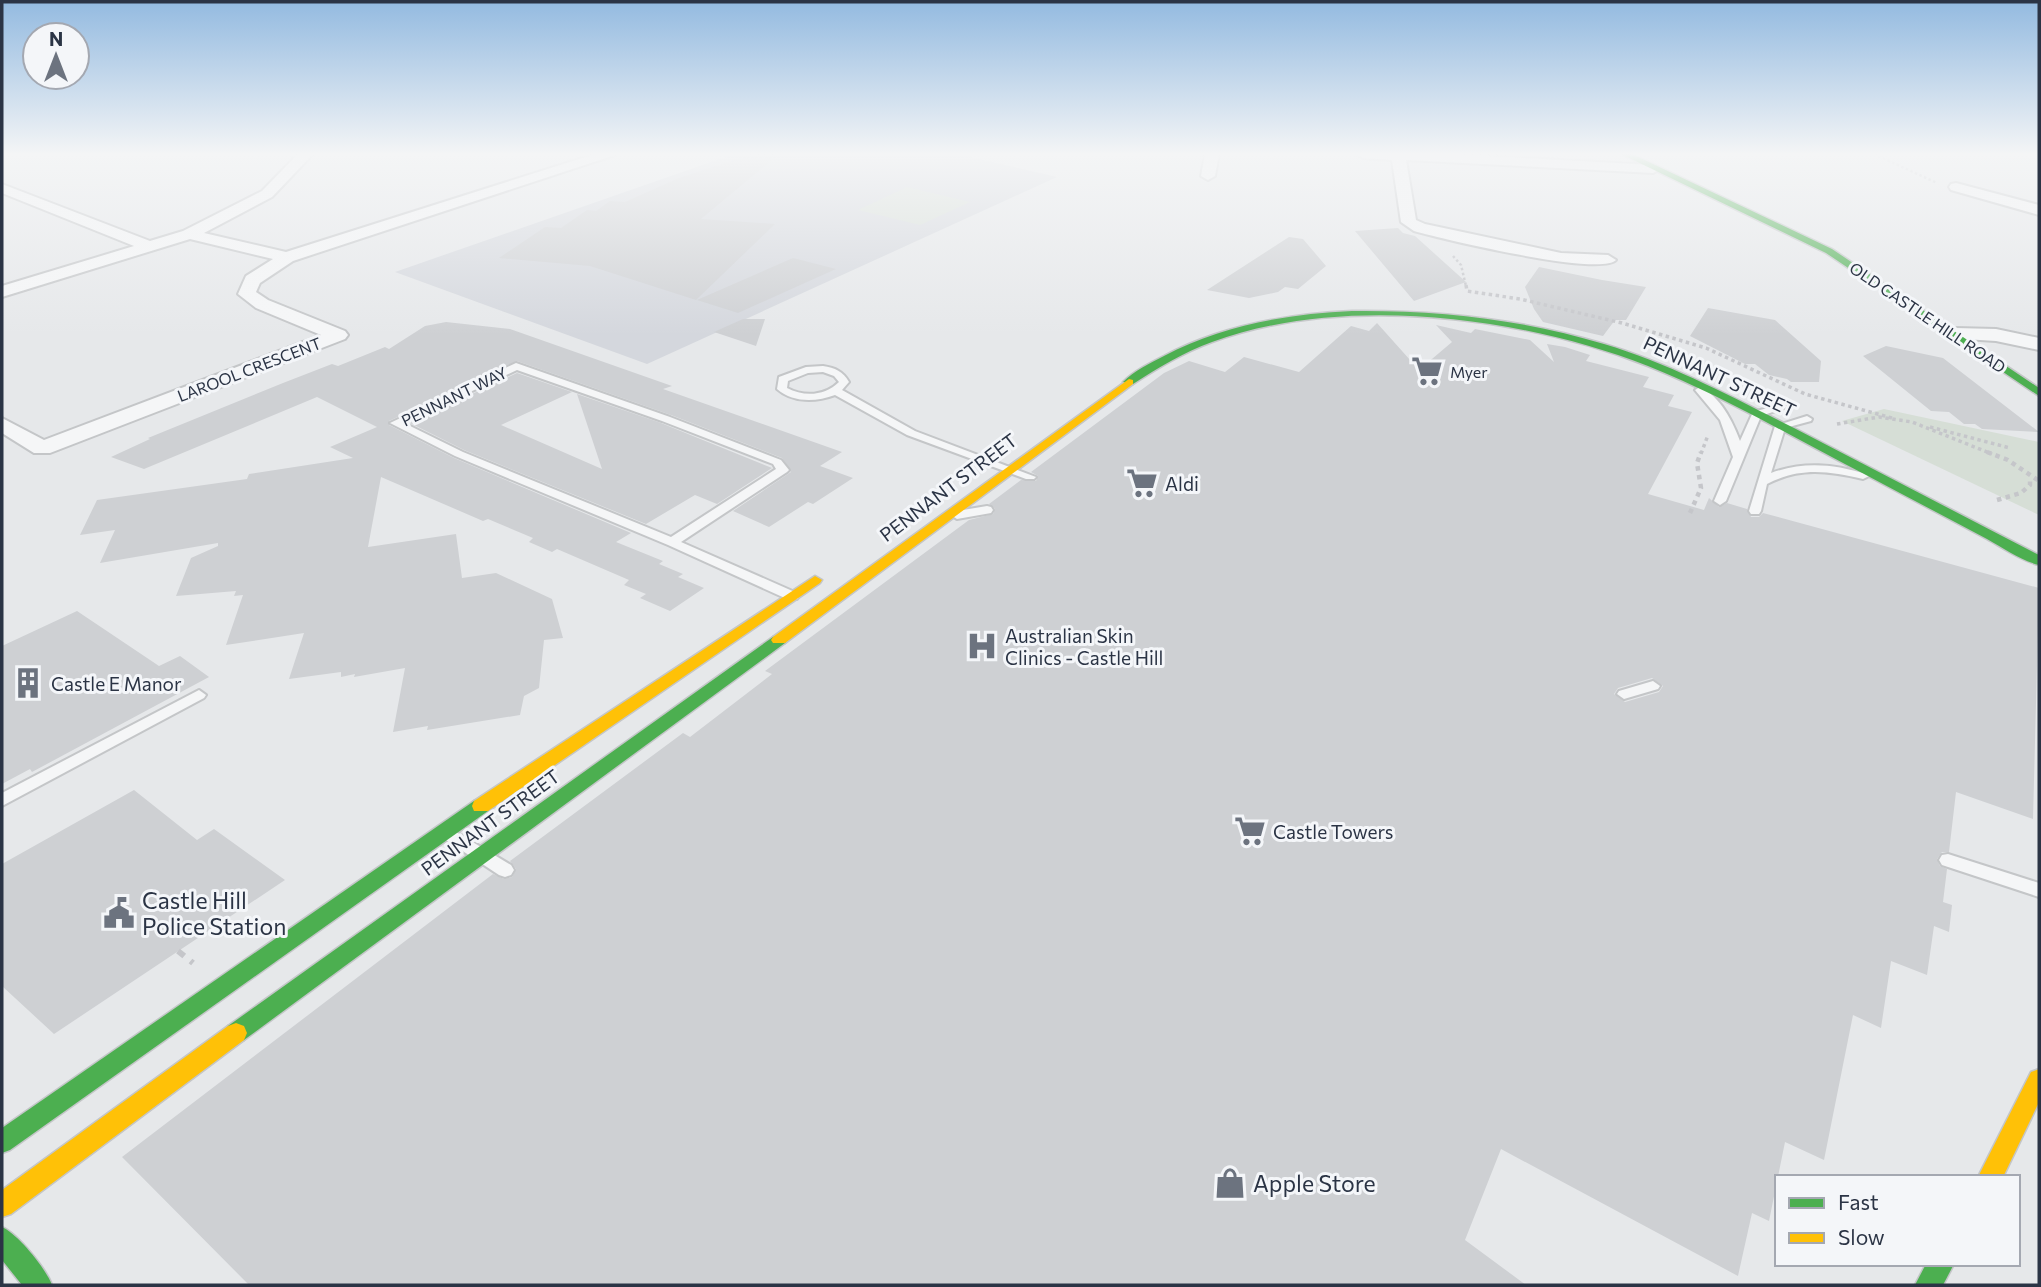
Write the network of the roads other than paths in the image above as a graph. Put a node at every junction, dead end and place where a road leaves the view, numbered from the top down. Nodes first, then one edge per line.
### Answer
1 (68, 214) edge
2 (227, 214) edge
3 (423, 214) edge
4 (1408, 214) edge
5 (1753, 214) edge
6 (189, 233) junction
7 (149, 246) junction
8 (287, 257) junction
9 (1608, 260) dead end
10 (2, 292) edge
11 (1192, 328) dead end
12 (1955, 334) junction
13 (2039, 344) edge
14 (1701, 368) dead end
15 (1686, 379) junction
16 (836, 391) junction
17 (2039, 393) edge
18 (1761, 396) dead end
19 (1782, 407) junction
20 (1757, 414) junction
21 (1812, 422) joint
22 (2, 424) edge
23 (1780, 426) junction
24 (1002, 444) dead end
25 (1740, 457) junction
26 (975, 463) junction
27 (1008, 468) junction
28 (1030, 477) dead end
29 (1762, 482) junction
30 (1898, 486) junction
31 (1720, 501) dead end
32 (987, 510) dead end
33 (1755, 511) dead end
34 (939, 520) junction
35 (672, 542) junction
36 (2039, 561) edge
37 (824, 573) dead end
38 (793, 596) junction
39 (1653, 686) dead end
40 (1624, 694) dead end
41 (199, 695) dead end
42 (2, 800) edge
43 (444, 831) junction
44 (480, 854) junction
45 (1948, 860) dead end
46 (505, 870) dead end
47 (2039, 890) edge
48 (2039, 1079) edge
49 (2, 1142) edge
50 (1991, 1175) edge
51 (2, 1205) edge
52 (2, 1240) edge
53 (1940, 1266) edge
54 (39, 1285) edge
55 (1928, 1285) edge

1 - 7 street
2 - 6 street
3 - 8 street
4 - 9 street
5 - 12 main road, OLD CASTLE HILL ROAD
6 - 7 street
6 - 8 street
7 - 10 street
8 - 22 street, LAROOL CRESCENT
11 - 14 main road, PENNANT STREET
12 - 13 street
12 - 17 main road, OLD CASTLE HILL ROAD
15 - 20 main road, PENNANT STREET
15 - 25 lane
15 - 27 main road, PENNANT STREET
16 - 16 lane
16 - 26 lane
18 - 19 main road, PENNANT STREET
19 - 20 lane
19 - 21 main road, PENNANT STREET
20 - 23 main road, PENNANT STREET
20 - 25 lane
21 - 23 lane
23 - 29 lane
23 - 30 main road, PENNANT STREET
24 - 26 main road, PENNANT STREET
25 - 31 lane
26 - 27 lane
27 - 28 lane
27 - 34 main road, PENNANT STREET
29 - 30 lane
29 - 33 lane
30 - 36 main road, PENNANT STREET
32 - 34 lane
34 - 44 main road, PENNANT STREET
35 - 35 lane, PENNANT WAY
35 - 38 lane, PENNANT WAY
37 - 38 main road, PENNANT STREET
38 - 43 main road, PENNANT STREET
39 - 40 lane
41 - 42 lane
43 - 44 lane
43 - 49 main road, PENNANT STREET
44 - 46 lane
44 - 51 main road, PENNANT STREET
45 - 47 lane
48 - 50 main road
52 - 54 main road
53 - 55 main road

